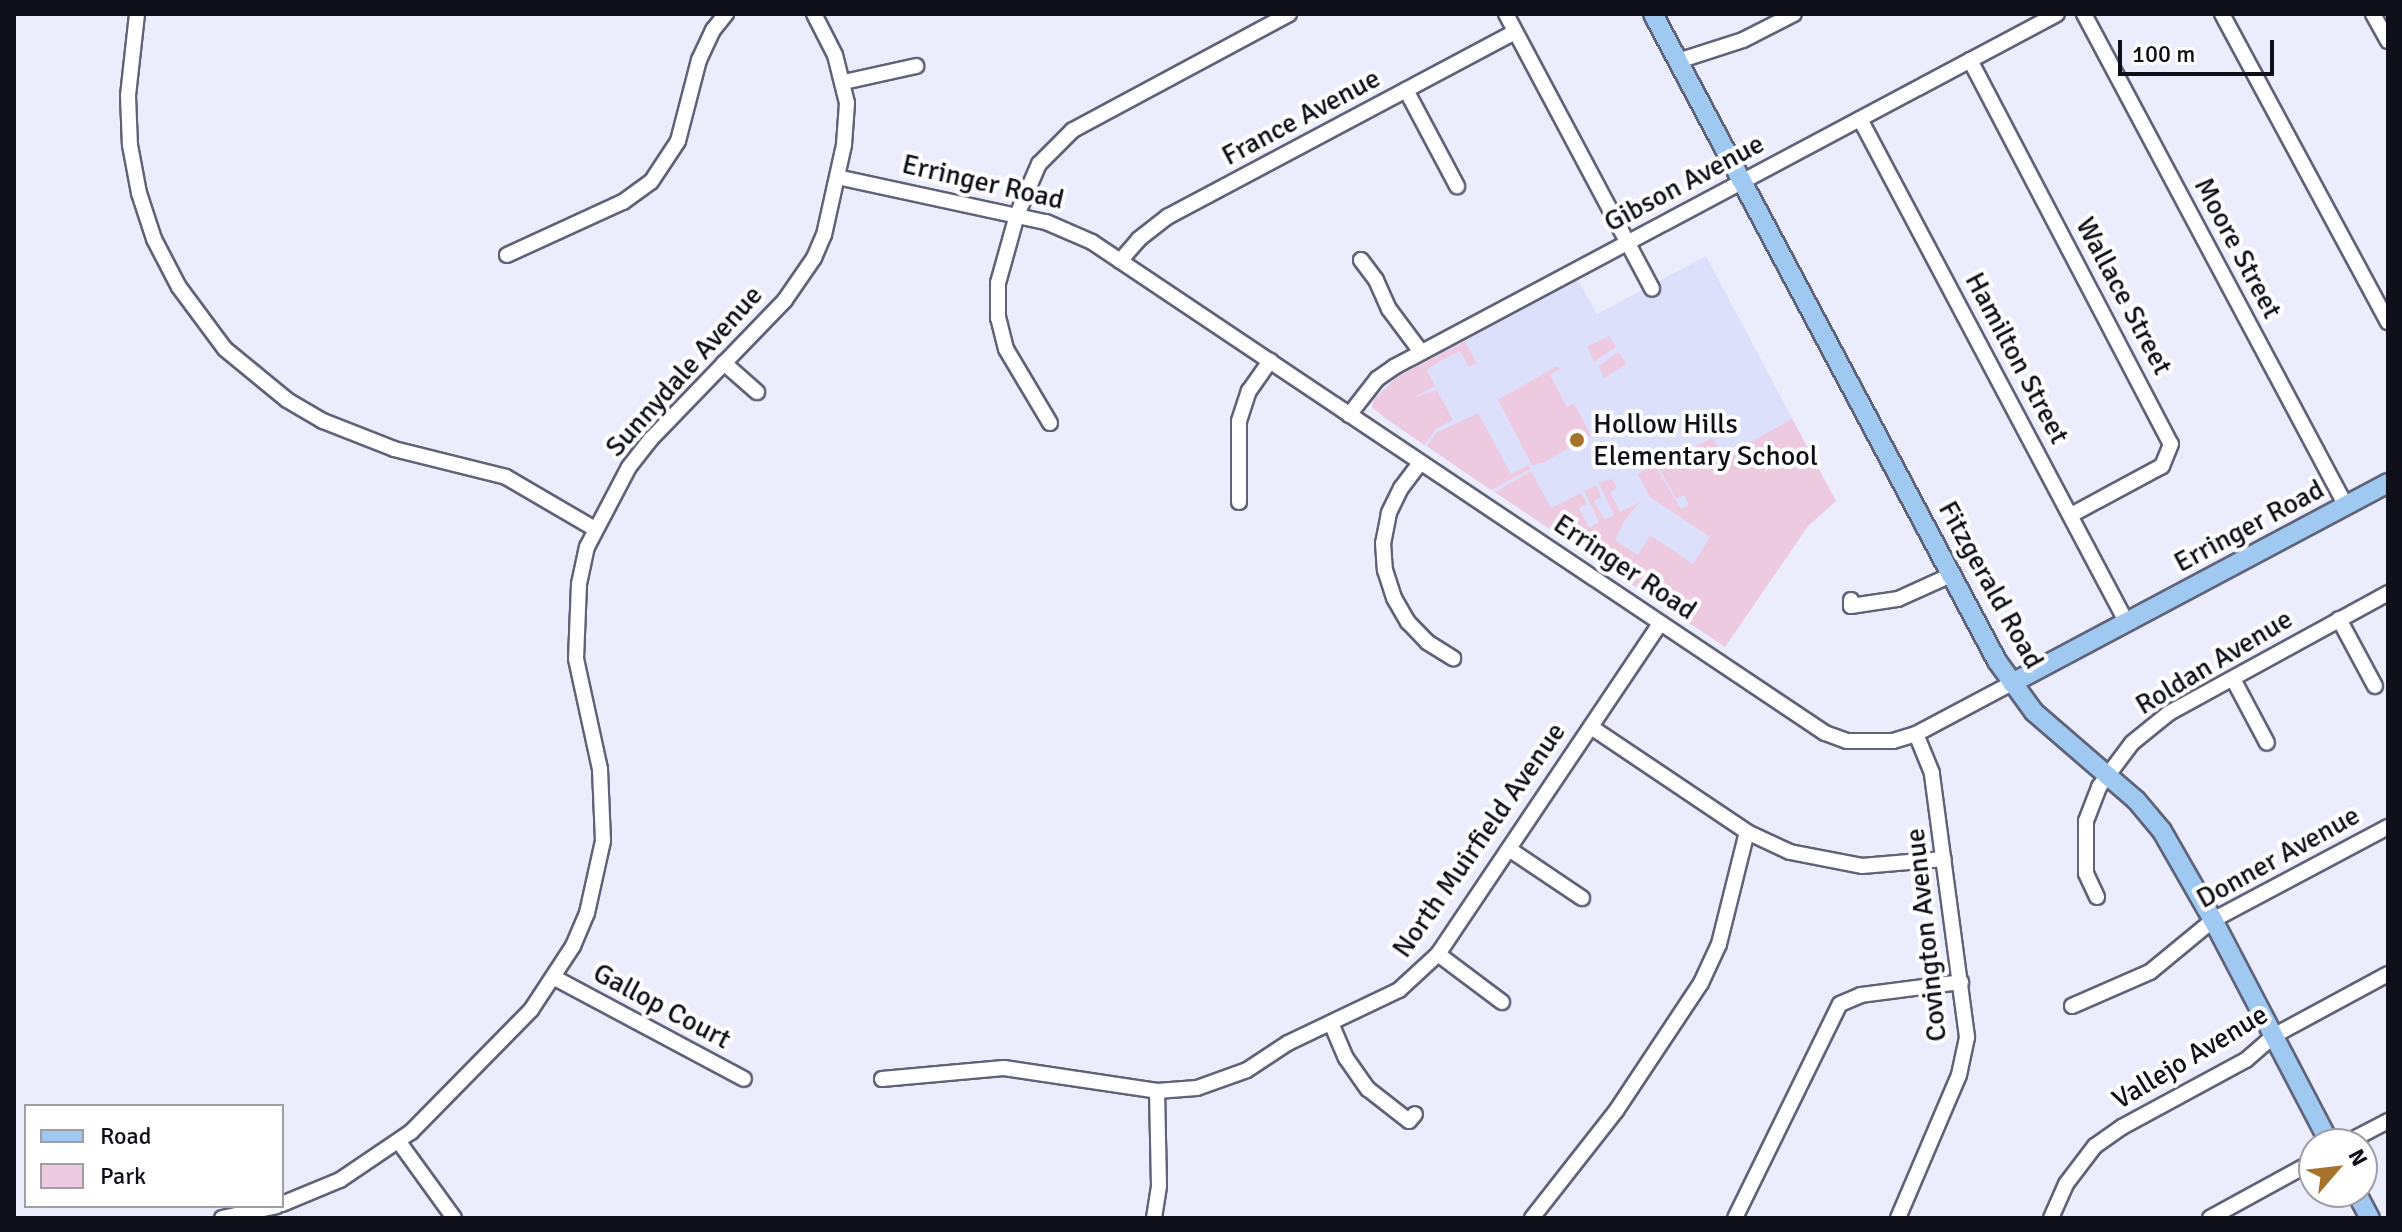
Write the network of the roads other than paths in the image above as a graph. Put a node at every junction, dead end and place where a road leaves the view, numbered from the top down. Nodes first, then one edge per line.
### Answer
1 (137, 14) edge
2 (726, 14) edge
3 (814, 14) edge
4 (1289, 14) edge
5 (1506, 14) edge
6 (1653, 14) edge
7 (1794, 14) edge
8 (2057, 14) edge
9 (2084, 14) edge
10 (2222, 14) edge
11 (2373, 14) edge
12 (1515, 32) junction
13 (2388, 41) edge
14 (1970, 60) junction
15 (1678, 61) junction
16 (916, 66) dead end
17 (844, 82) junction
18 (1406, 90) junction
19 (1860, 119) junction
20 (837, 177) junction
21 (1742, 182) junction
22 (1457, 186) dead end
23 (1017, 215) junction
24 (1628, 243) junction
25 (507, 255) dead end
26 (1361, 260) dead end
27 (1120, 261) junction
28 (1652, 289) dead end
29 (2388, 322) edge
30 (1421, 352) junction
31 (1270, 361) junction
32 (724, 363) junction
33 (757, 392) dead end
34 (1349, 415) junction
35 (1050, 423) dead end
36 (1420, 463) junction
37 (2388, 483) edge
38 (1239, 502) dead end
39 (2346, 506) junction
40 (2071, 515) junction
41 (595, 529) junction
42 (1951, 575) junction
43 (2388, 593) edge
44 (1851, 600) dead end
45 (2339, 619) junction
46 (2127, 623) junction
47 (1660, 624) junction
48 (1453, 658) dead end
49 (2233, 679) junction
50 (2012, 683) junction
51 (2375, 686) dead end
52 (1591, 727) junction
53 (1916, 734) junction
54 (2267, 743) dead end
55 (2108, 774) junction
56 (2388, 827) edge
57 (1747, 832) junction
58 (1509, 849) junction
59 (1944, 859) junction
60 (2097, 897) dead end
61 (1582, 898) dead end
62 (2213, 920) junction
63 (1438, 954) junction
64 (2388, 974) edge
65 (555, 978) junction
66 (1961, 982) junction
67 (1502, 1002) dead end
68 (2072, 1006) dead end
69 (1331, 1023) junction
70 (2275, 1035) junction
71 (744, 1079) dead end
72 (882, 1079) dead end
73 (1157, 1091) junction
74 (1415, 1114) dead end
75 (2322, 1128) edge
76 (399, 1142) junction
77 (2298, 1170) edge
78 (284, 1203) edge
79 (267, 1208) edge
80 (222, 1218) edge
81 (454, 1218) edge
82 (1154, 1218) edge
83 (1532, 1218) edge
84 (1735, 1218) edge
85 (1898, 1218) edge
86 (2051, 1218) edge
87 (2210, 1218) edge

1 - 41 street
2 - 25 street
3 - 17 street, Sunnydale Avenue
4 - 23 street
5 - 12 street
6 - 15 main road, Fitzgerald Road
7 - 15 street
8 - 14 street, Gibson Avenue
9 - 39 street, Moore Street
10 - 29 street
11 - 13 street
12 - 18 street, France Avenue
12 - 24 street
14 - 19 street, Gibson Avenue
14 - 40 street, Wallace Street
15 - 21 main road, Fitzgerald Road
16 - 17 street
17 - 20 street, Sunnydale Avenue
18 - 22 street
18 - 27 street, France Avenue
19 - 21 street, Gibson Avenue
19 - 40 street, Hamilton Street
20 - 23 street, Erringer Road
20 - 32 street, Sunnydale Avenue
21 - 24 street, Gibson Avenue
21 - 42 main road, Fitzgerald Road
23 - 27 street, Erringer Road
23 - 35 street
24 - 28 street
24 - 30 street, Gibson Avenue
26 - 30 street
27 - 31 street, Erringer Road
30 - 34 street, Gibson Avenue
31 - 34 street, Erringer Road
31 - 38 street
32 - 33 street
32 - 41 street, Sunnydale Avenue
34 - 36 street, Erringer Road
36 - 47 street, Erringer Road
36 - 48 street
37 - 39 main road, Erringer Road
39 - 46 main road, Erringer Road
40 - 46 street, Hamilton Street
41 - 65 street, Sunnydale Avenue
42 - 44 street
42 - 50 main road, Fitzgerald Road
43 - 45 street, Roldan Avenue
45 - 49 street, Roldan Avenue
45 - 51 street
46 - 50 main road, Erringer Road
47 - 52 street, North Muirfield Avenue
47 - 53 street, Erringer Road
49 - 54 street
49 - 55 street, Roldan Avenue
50 - 53 street, Erringer Road
50 - 55 main road, Fitzgerald Road
52 - 57 street
52 - 58 street, North Muirfield Avenue
53 - 59 street, Covington Avenue
55 - 60 street, Roldan Avenue
55 - 62 main road, Fitzgerald Road
56 - 62 street, Donner Avenue
57 - 59 street
57 - 83 street
58 - 61 street
58 - 63 street, North Muirfield Avenue
59 - 66 street, Covington Avenue
62 - 68 street, Donner Avenue
62 - 70 main road, Fitzgerald Road
63 - 67 street
63 - 69 street, North Muirfield Avenue
64 - 70 street, Vallejo Avenue
65 - 71 street, Gallop Court
65 - 76 street, Sunnydale Avenue
66 - 84 street
66 - 85 street, Covington Avenue
69 - 73 street, North Muirfield Avenue
69 - 74 street
70 - 75 main road, Fitzgerald Road
70 - 86 street, Vallejo Avenue
72 - 73 street, North Muirfield Avenue
73 - 82 street
76 - 78 street, Sunnydale Avenue
76 - 81 street
77 - 87 street
79 - 80 street, Sunnydale Avenue

